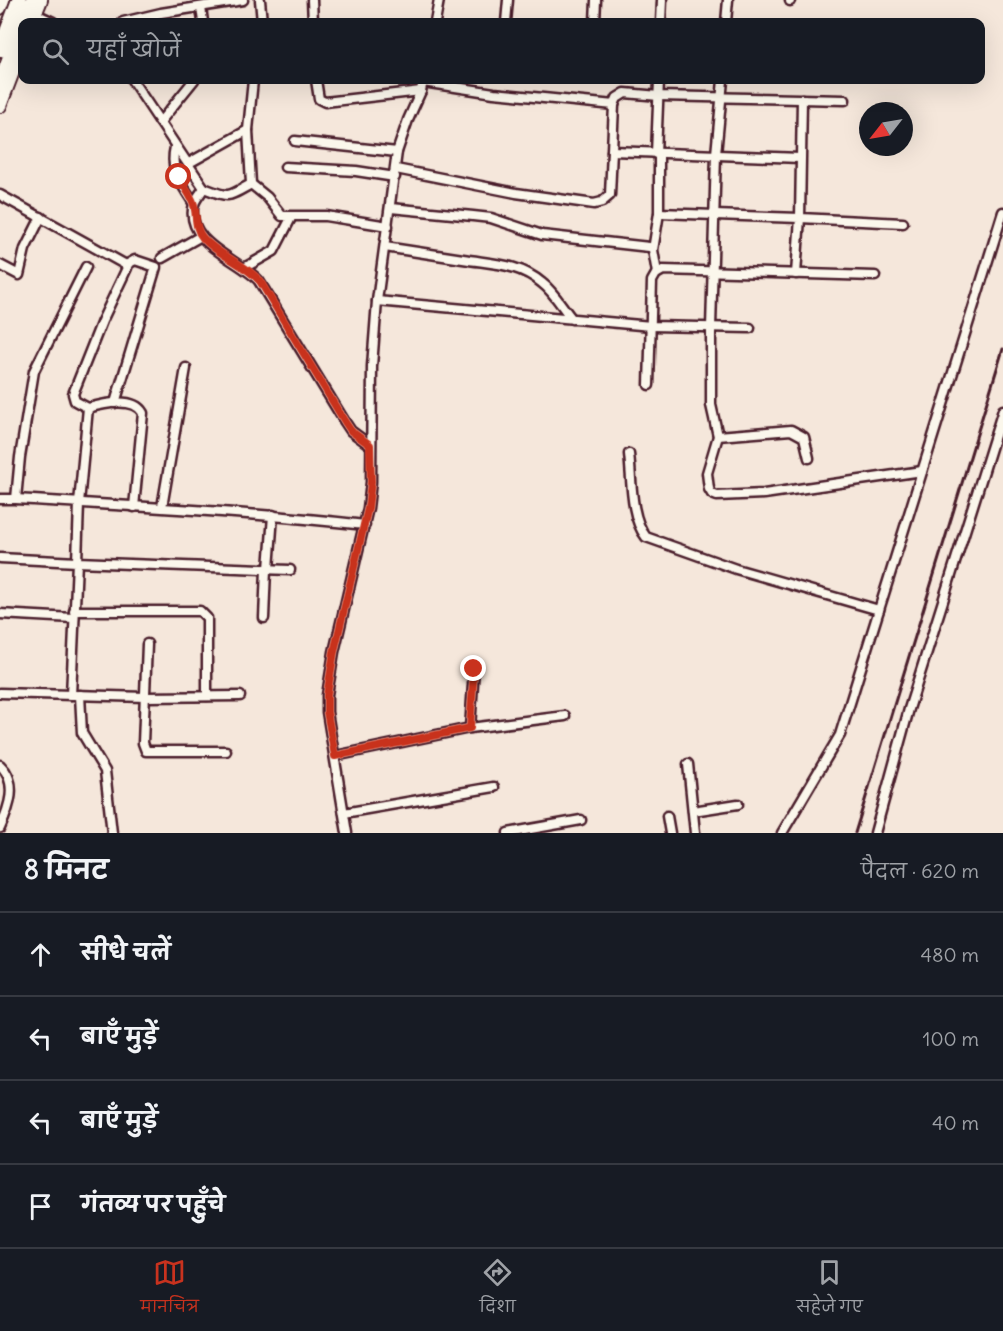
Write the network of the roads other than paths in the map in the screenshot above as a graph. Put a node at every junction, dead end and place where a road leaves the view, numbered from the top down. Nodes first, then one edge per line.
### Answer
1 (3, 0) edge
2 (19, 0) edge
3 (33, 0) edge
4 (41, 0) edge
5 (243, 0) edge
6 (260, 0) edge
7 (312, 0) edge
8 (438, 0) edge
9 (508, 0) edge
10 (596, 0) edge
11 (662, 0) edge
12 (728, 0) edge
13 (201, 7) junction
14 (0, 8) edge
15 (30, 18) edge
16 (31, 18) edge
17 (140, 18) edge
18 (202, 18) edge
19 (262, 18) edge
20 (314, 18) edge
21 (436, 18) edge
22 (506, 18) edge
23 (596, 18) edge
24 (661, 18) edge
25 (726, 18) edge
26 (18, 45) edge
27 (0, 50) edge
28 (18, 59) edge
29 (0, 84) edge
30 (135, 84) edge
31 (191, 84) edge
32 (253, 84) edge
33 (317, 84) edge
34 (422, 84) edge
35 (659, 84) edge
36 (723, 84) edge
37 (659, 96) junction
38 (721, 97) junction
39 (802, 99) junction
40 (845, 100) dead end
41 (614, 105) junction
42 (0, 106) edge
43 (160, 122) junction
44 (248, 130) junction
45 (295, 141) dead end
46 (176, 147) junction
47 (612, 151) junction
48 (397, 152) junction
49 (658, 154) junction
50 (716, 154) junction
51 (800, 158) junction
52 (189, 163) junction
53 (285, 167) dead end
54 (395, 173) junction
55 (251, 184) junction
56 (204, 188) junction
57 (0, 195) edge
58 (194, 204) junction
59 (391, 208) junction
60 (1003, 212) edge
61 (659, 213) junction
62 (715, 215) junction
63 (41, 217) junction
64 (291, 218) junction
65 (800, 218) junction
66 (903, 223) dead end
67 (388, 225) junction
68 (201, 236) junction
69 (385, 247) junction
70 (649, 247) dead end
71 (162, 258) dead end
72 (126, 264) junction
73 (0, 265) edge
74 (86, 267) dead end
75 (244, 268) junction
76 (713, 271) junction
77 (657, 273) junction
78 (796, 274) junction
79 (875, 276) dead end
80 (378, 301) junction
81 (572, 319) junction
82 (651, 326) junction
83 (711, 328) junction
84 (750, 328) dead end
85 (186, 368) dead end
86 (649, 385) dead end
87 (115, 403) junction
88 (88, 408) junction
89 (1003, 410) edge
90 (718, 436) junction
91 (370, 445) junction
92 (629, 454) dead end
93 (809, 458) dead end
94 (922, 471) junction
95 (0, 499) edge
96 (16, 499) junction
97 (79, 503) junction
98 (134, 507) junction
99 (162, 507) junction
100 (273, 515) junction
101 (364, 525) junction
102 (0, 558) edge
103 (76, 562) junction
104 (268, 569) junction
105 (290, 570) dead end
106 (879, 610) junction
107 (0, 614) edge
108 (74, 614) junction
109 (264, 618) dead end
110 (147, 644) dead end
111 (474, 669) dead end
112 (0, 693) edge
113 (76, 695) junction
114 (207, 696) junction
115 (240, 696) dead end
116 (146, 697) junction
117 (565, 716) dead end
118 (470, 728) junction
119 (226, 751) dead end
120 (335, 756) junction
121 (688, 764) dead end
122 (0, 765) edge
123 (494, 787) dead end
124 (738, 804) dead end
125 (693, 811) junction
126 (344, 813) junction
127 (667, 816) dead end
128 (581, 820) dead end
129 (0, 828) edge
130 (112, 833) edge
131 (347, 833) edge
132 (508, 833) edge
133 (670, 833) edge
134 (695, 833) edge
135 (782, 833) edge
136 (875, 833) edge

1 - 14 main road
2 - 27 highway
3 - 15 highway
4 - 16 main road
5 - 13 street
6 - 19 street
7 - 20 street
8 - 21 street
9 - 22 street
10 - 23 street
11 - 24 street
12 - 25 street
13 - 17 street
13 - 18 street
26 - 29 highway
28 - 42 main road
30 - 43 street
31 - 43 street
32 - 44 street
33 - 34 street
34 - 41 street
34 - 48 street
35 - 37 street
36 - 38 street
37 - 38 street
37 - 41 street
37 - 49 street
38 - 39 street
38 - 50 street
39 - 40 street
39 - 51 street
41 - 47 street
43 - 46 street
44 - 52 street
44 - 55 street
45 - 48 street
46 - 52 street
46 - 58 street
47 - 49 street
47 - 54 street
48 - 54 street
49 - 50 street
49 - 61 street
50 - 51 street
50 - 62 street
51 - 65 street
52 - 56 street
53 - 54 street
54 - 59 street
55 - 56 street
55 - 64 street
56 - 58 street
57 - 63 street
58 - 68 street
59 - 67 street
59 - 70 street
60 - 94 street
61 - 62 street
61 - 77 street
62 - 65 street
62 - 76 street
63 - 72 street
63 - 73 street
64 - 67 street
64 - 75 street
65 - 66 street
65 - 78 street
67 - 69 street
68 - 71 street
68 - 75 street
69 - 80 street
69 - 81 street
72 - 87 street
72 - 88 street
74 - 96 street
75 - 91 street
76 - 77 street
76 - 78 street
76 - 83 street
77 - 82 street
78 - 79 street
80 - 81 street
80 - 91 street
81 - 82 street
82 - 83 street
82 - 86 street
83 - 84 street
83 - 90 street
85 - 99 street
87 - 88 street
87 - 98 street
88 - 97 street
89 - 136 street
90 - 93 street
90 - 94 street
91 - 101 street
92 - 106 street
94 - 106 street
95 - 96 street
96 - 97 street
97 - 98 street
97 - 103 street
98 - 99 street
99 - 100 street
100 - 101 street
100 - 104 street
101 - 120 street
102 - 103 street
103 - 104 street
103 - 108 street
104 - 105 street
104 - 109 street
106 - 135 street
107 - 108 street
108 - 113 street
108 - 114 street
110 - 116 street
111 - 118 street
112 - 113 street
113 - 116 street
113 - 130 street
114 - 115 street
114 - 116 street
116 - 119 street
117 - 118 street
118 - 120 street
120 - 126 street
121 - 125 street
122 - 129 street
123 - 126 street
124 - 125 street
125 - 134 street
126 - 131 street
127 - 133 street
128 - 132 street

